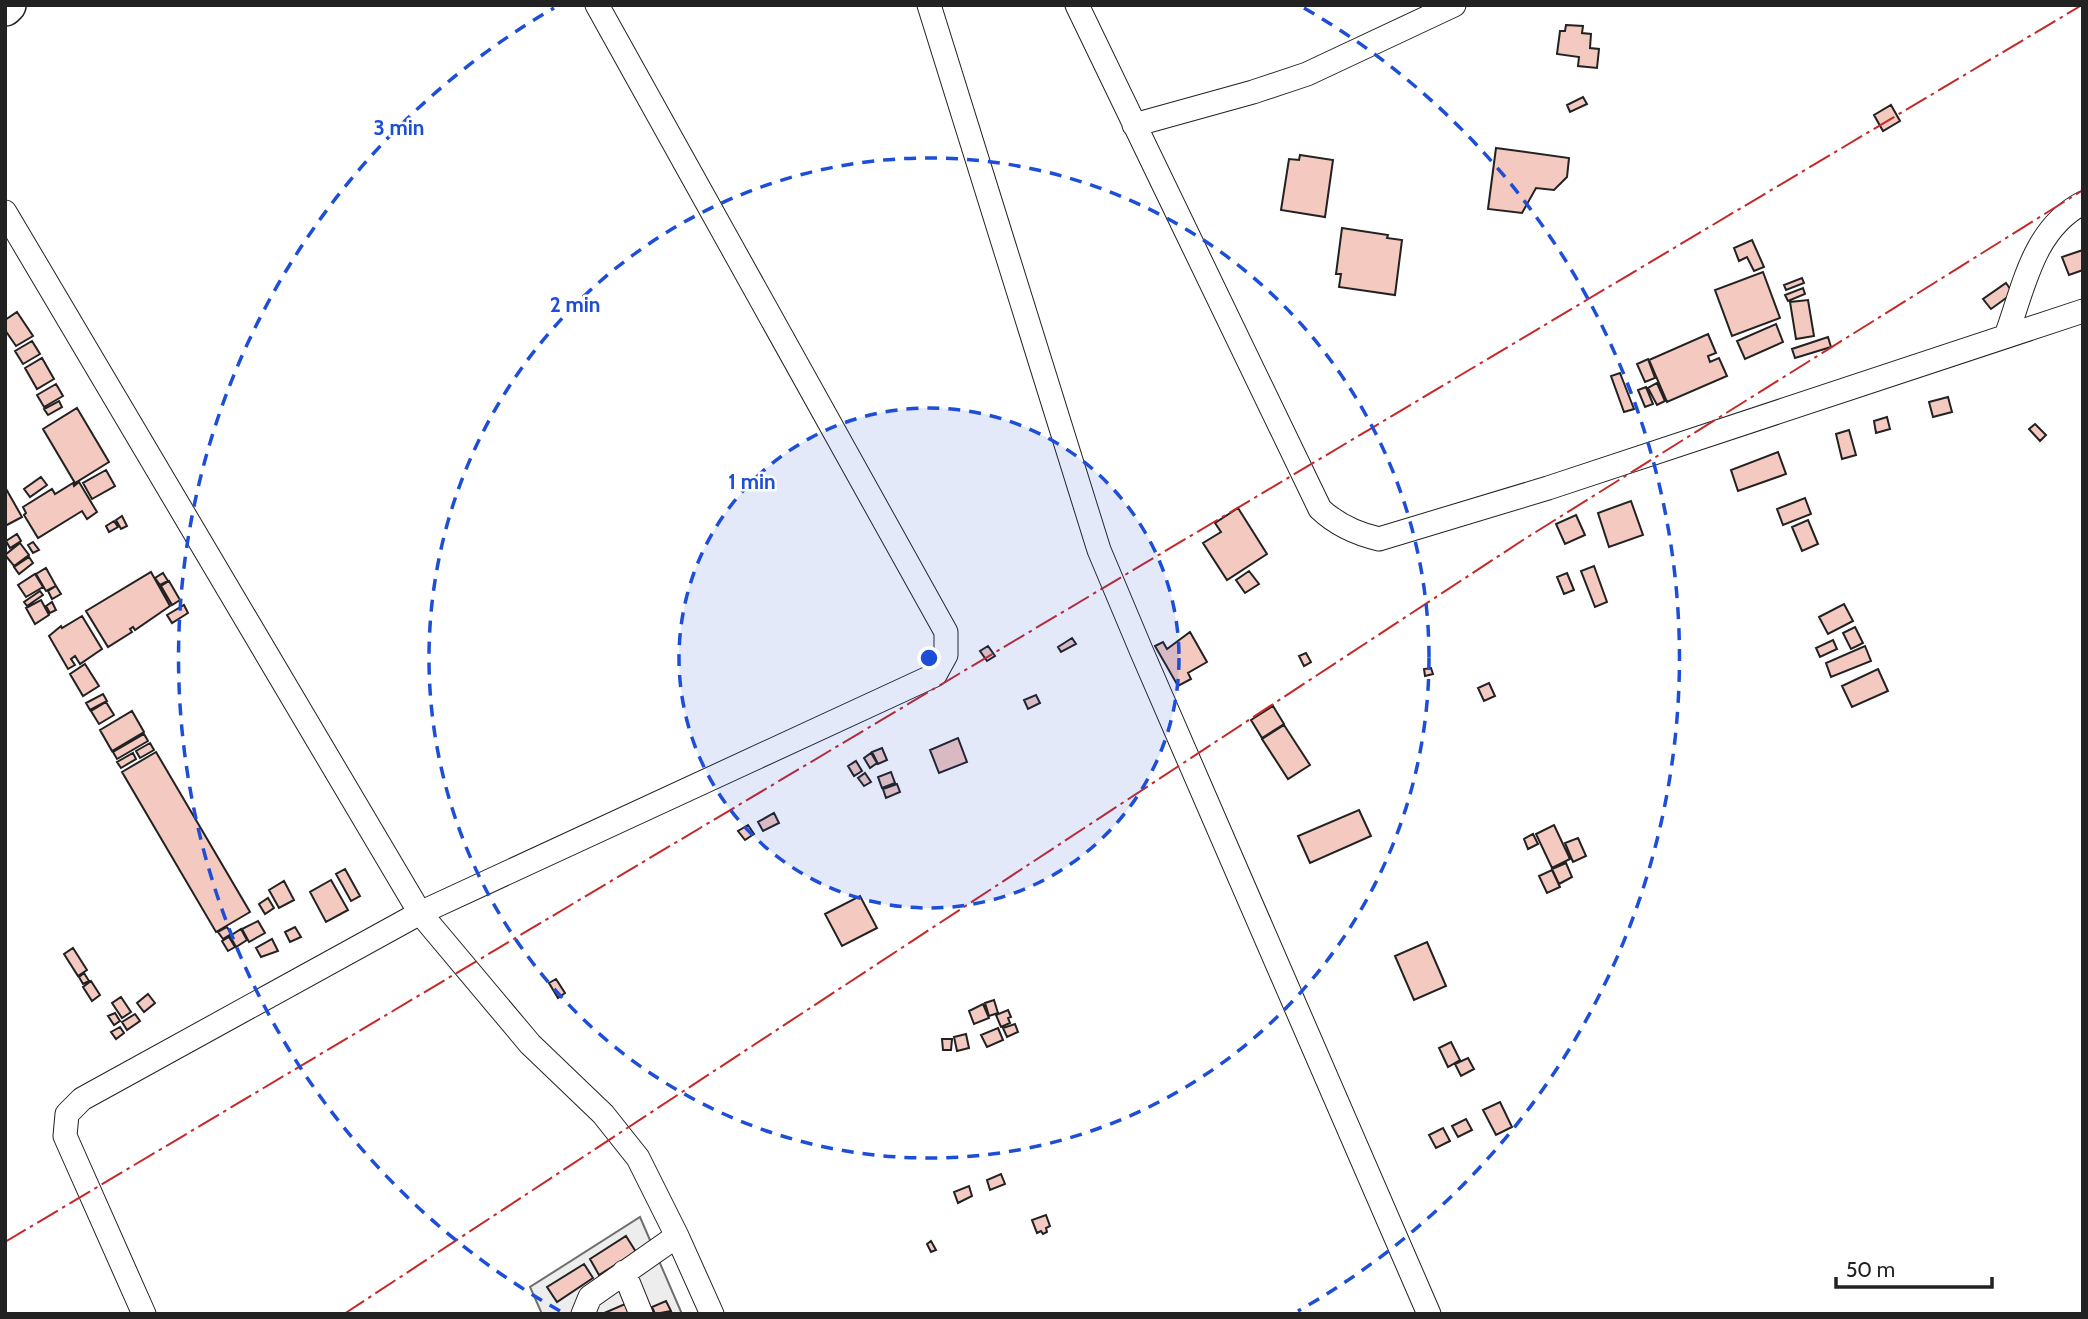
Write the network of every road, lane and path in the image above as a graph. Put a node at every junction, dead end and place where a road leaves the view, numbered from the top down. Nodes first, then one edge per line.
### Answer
1 (597, 5) edge
2 (929, 5) edge
3 (1077, 5) edge
4 (1454, 5) edge
5 (1134, 125) junction
6 (2083, 203) edge
7 (5, 212) edge
8 (2083, 311) edge
9 (2006, 336) junction
10 (420, 913) junction
11 (677, 1236) junction
12 (624, 1272) junction
13 (144, 1314) edge
14 (583, 1314) edge
15 (641, 1314) edge
16 (712, 1314) edge
17 (1429, 1314) edge

1 - 10 street
2 - 17 street
3 - 5 street
4 - 5 street
5 - 9 street
6 - 9 street
7 - 10 street
8 - 9 street
10 - 11 street
10 - 13 street
11 - 12 street
11 - 16 street
12 - 14 street
12 - 15 street

